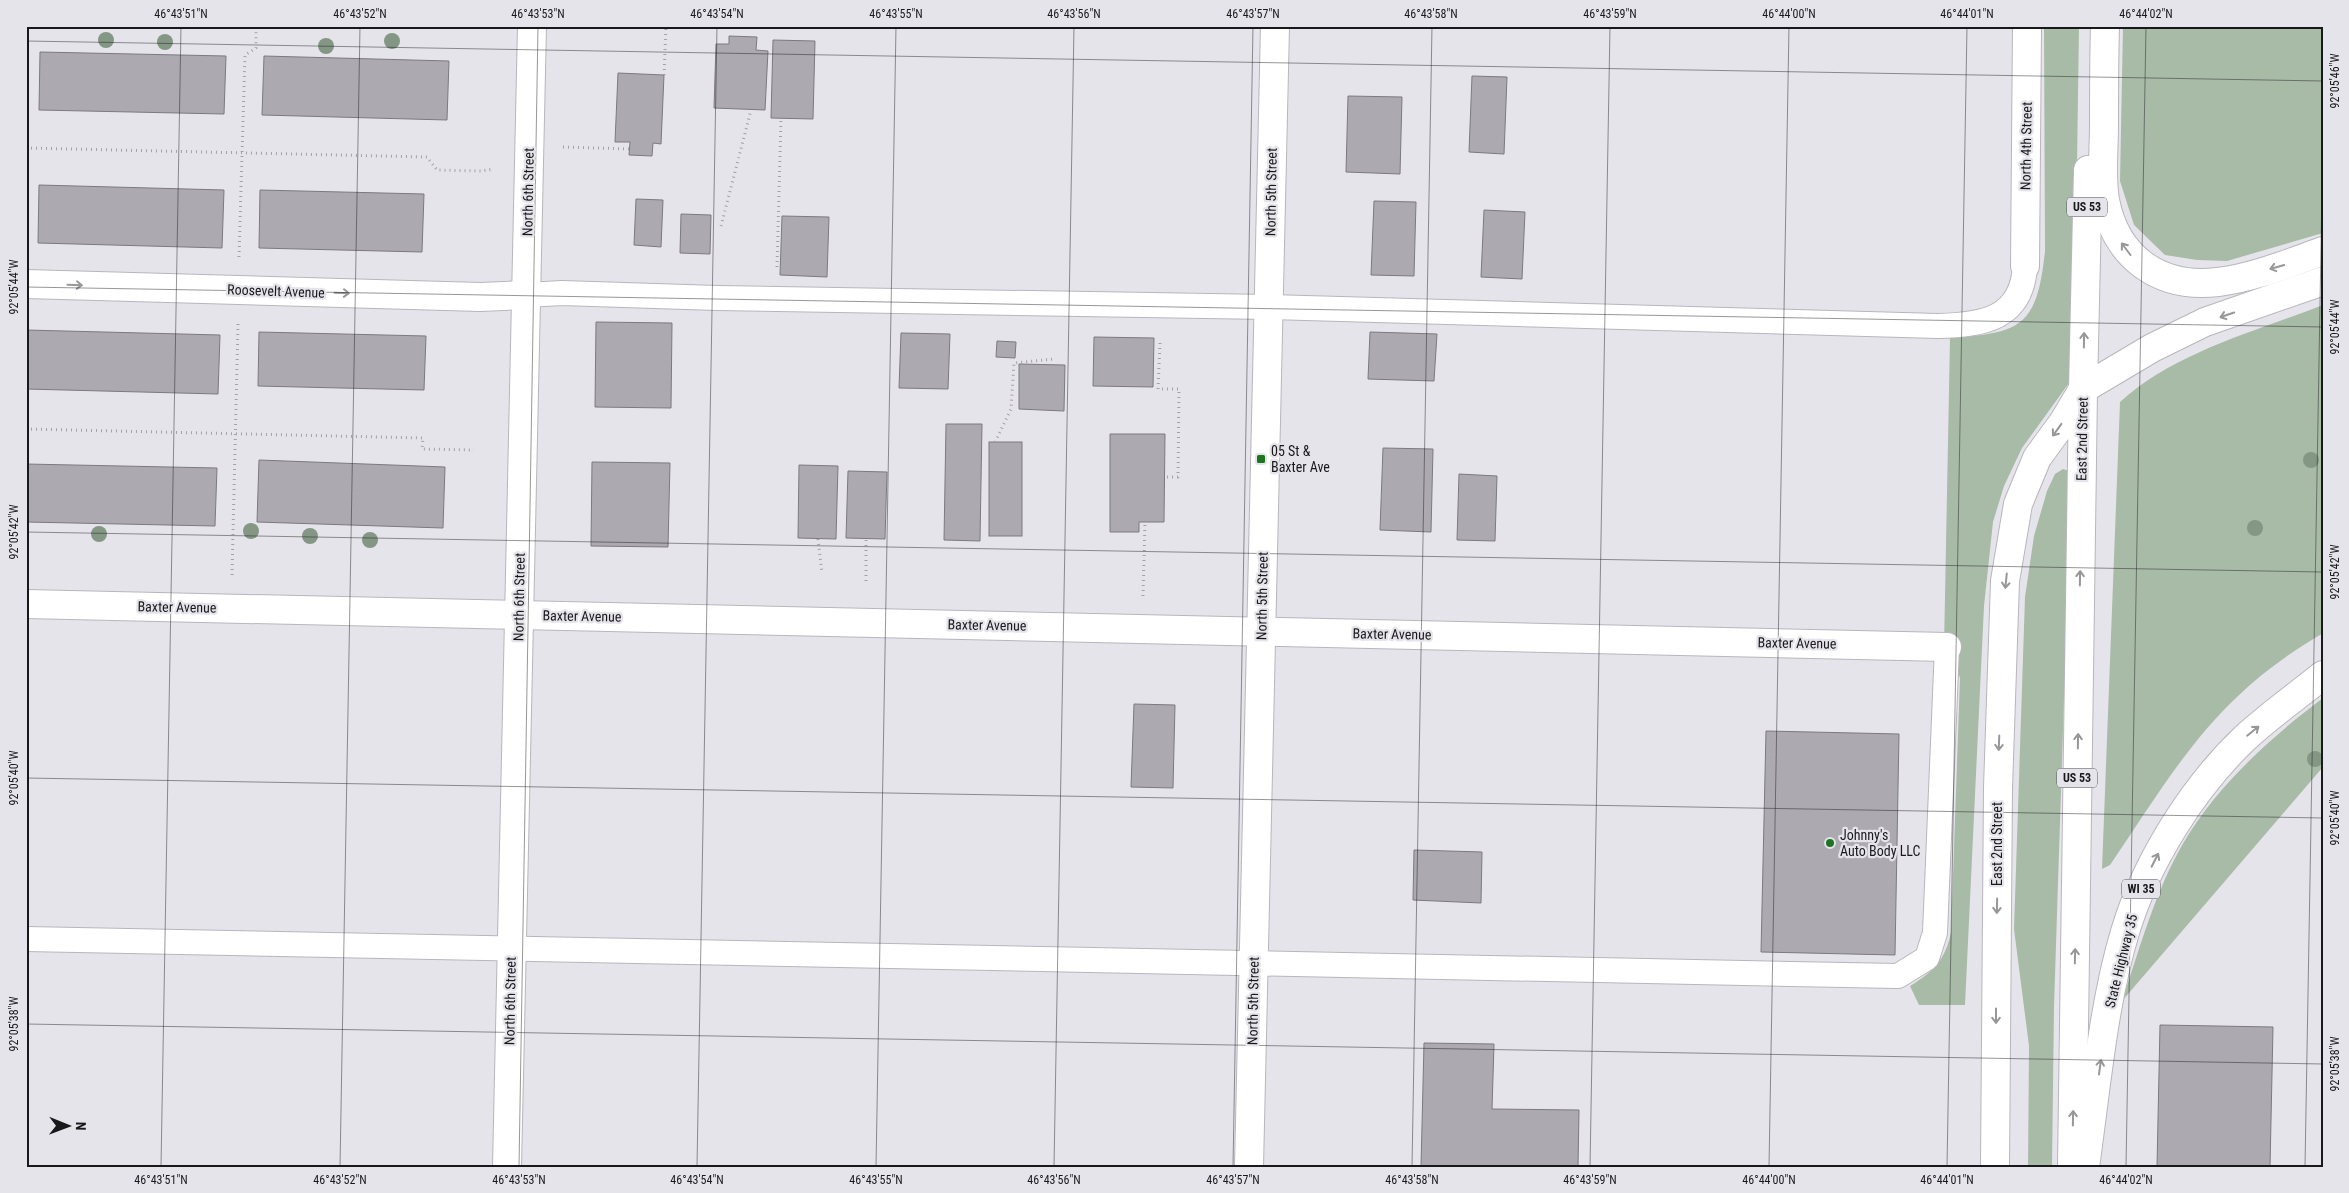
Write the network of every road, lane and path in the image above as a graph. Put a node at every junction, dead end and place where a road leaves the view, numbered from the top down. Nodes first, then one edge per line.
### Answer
1 (532, 26) edge
2 (666, 26) edge
3 (1275, 26) edge
4 (2027, 26) edge
5 (2093, 26) edge
6 (2105, 26) edge
7 (664, 75) dead end
8 (751, 110) dead end
9 (781, 118) dead end
10 (26, 148) edge
11 (630, 149) dead end
12 (529, 155) junction
13 (721, 226) dead end
14 (2323, 251) edge
15 (2025, 266) joint
16 (2323, 281) edge
17 (26, 284) edge
18 (526, 295) junction
19 (776, 299) junction
20 (1269, 307) junction
21 (1160, 343) dead end
22 (1054, 359) dead end
23 (2083, 389) junction
24 (26, 429) edge
25 (995, 442) dead end
26 (474, 450) dead end
27 (1164, 476) dead end
28 (1145, 522) dead end
29 (818, 538) dead end
30 (866, 538) dead end
31 (822, 573) dead end
32 (866, 580) dead end
33 (26, 604) edge
34 (519, 615) junction
35 (1142, 629) junction
36 (1262, 632) junction
37 (1948, 647) joint
38 (2323, 675) edge
39 (26, 939) edge
40 (512, 948) junction
41 (1254, 962) junction
42 (506, 1167) edge
43 (1249, 1167) edge
44 (1995, 1167) edge
45 (2072, 1167) edge
46 (2085, 1167) edge

1 - 12 main road, North 6th Street
2 - 7 path
3 - 20 main road, North 5th Street
4 - 15 main road, North 4th Street
23 -> 5 main road, US 53
14 -> 6 main road
8 - 13 path
9 - 19 path
10 - 12 path
11 - 12 path
12 - 18 main road, North 6th Street
15 - 20 lane
16 -> 23 main road, US 53
17 -> 18 main road, Roosevelt Avenue
18 - 19 lane
18 - 34 main road, North 6th Street
19 - 20 lane
20 - 36 main road, North 5th Street
21 - 27 path
22 - 25 path
23 -> 44 main road, East 2nd Street / US 53
45 -> 23 main road, East 2nd Street / US 53
24 - 26 path
28 - 35 path
29 - 31 path
30 - 32 path
33 - 34 main road, Baxter Avenue
34 - 35 main road, Baxter Avenue
34 - 40 main road, North 6th Street
35 - 36 main road, Baxter Avenue
36 - 37 main road, Baxter Avenue
36 - 41 main road, North 5th Street
37 - 41 lane
46 -> 38 main road, State Highway 35 / WI 35
39 - 40 lane
40 - 41 lane
40 - 42 main road, North 6th Street
41 - 43 main road, North 5th Street

